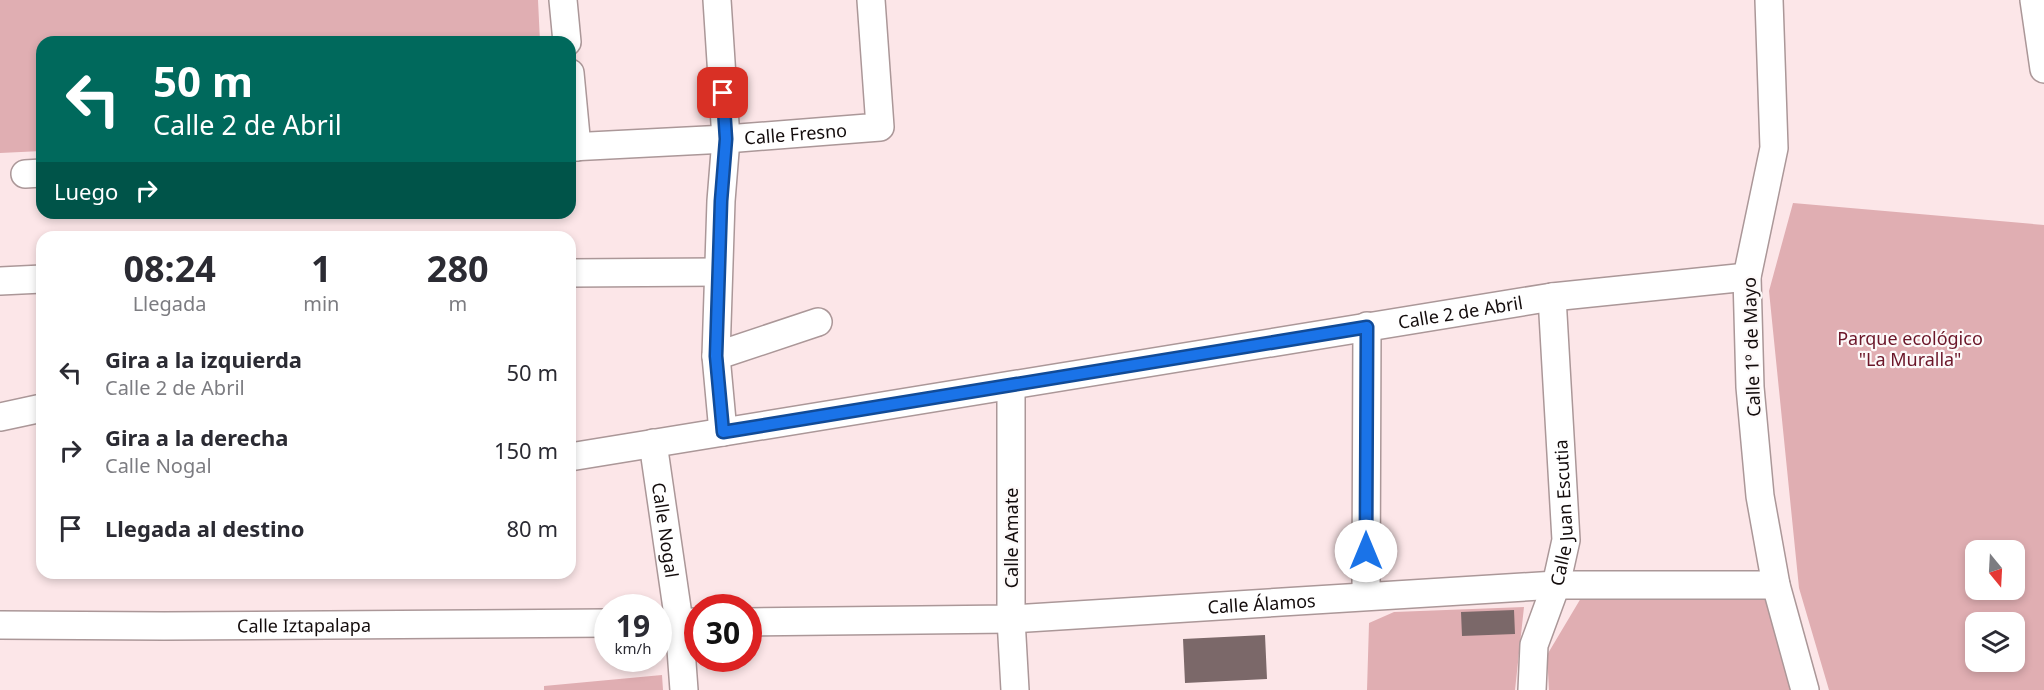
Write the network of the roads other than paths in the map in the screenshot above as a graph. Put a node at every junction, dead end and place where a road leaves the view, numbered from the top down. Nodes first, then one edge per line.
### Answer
1 (563, 0) edge
2 (717, 0) edge
3 (871, 0) edge
4 (1769, 0) edge
5 (2034, 0) edge
6 (566, 36) edge
7 (2044, 69) edge
8 (726, 139) junction
9 (576, 147) edge
10 (718, 272) junction
11 (576, 273) edge
12 (1747, 277) junction
13 (36, 279) edge
14 (0, 281) edge
15 (1552, 297) junction
16 (818, 322) dead end
17 (1367, 327) junction
18 (716, 356) junction
19 (1011, 386) junction
20 (36, 409) edge
21 (0, 417) edge
22 (723, 432) junction
23 (653, 443) junction
24 (576, 456) edge
25 (1556, 585) junction
26 (1776, 585) junction
27 (1366, 596) junction
28 (1011, 619) junction
29 (678, 622) edge
30 (762, 622) edge
31 (594, 623) edge
32 (0, 625) edge
33 (684, 690) edge
34 (1015, 690) edge
35 (1532, 690) edge
36 (1805, 690) edge

1 - 6 street
2 - 8 street
3 - 8 street, Calle Fresno
4 - 12 street, Calle 1º de Mayo
5 - 7 street
8 - 9 street, Calle Fresno
8 - 10 street
10 - 11 street
10 - 18 street
12 - 15 street, Calle 2 de Abril
12 - 26 street, Calle 1º de Mayo
13 - 14 street
15 - 17 street, Calle 2 de Abril
15 - 25 street, Calle Juan Escutia
16 - 18 street
17 - 19 street, Calle 2 de Abril
17 - 27 street
18 - 22 street
19 - 22 street, Calle 2 de Abril
19 - 28 street, Calle Amate
20 - 21 street
22 - 23 street, Calle 2 de Abril
23 - 24 street, Calle 2 de Abril
23 - 29 street, Calle Nogal
25 - 26 street, Calle Álamos
25 - 27 street, Calle Álamos
25 - 35 street, Calle Juan Escutia
26 - 36 street, Calle 1º de Mayo
27 - 28 street, Calle Álamos
28 - 30 street, Calle Álamos
28 - 34 street, Calle Amate
29 - 33 street, Calle Nogal
31 - 32 street, Calle Iztapalapa

